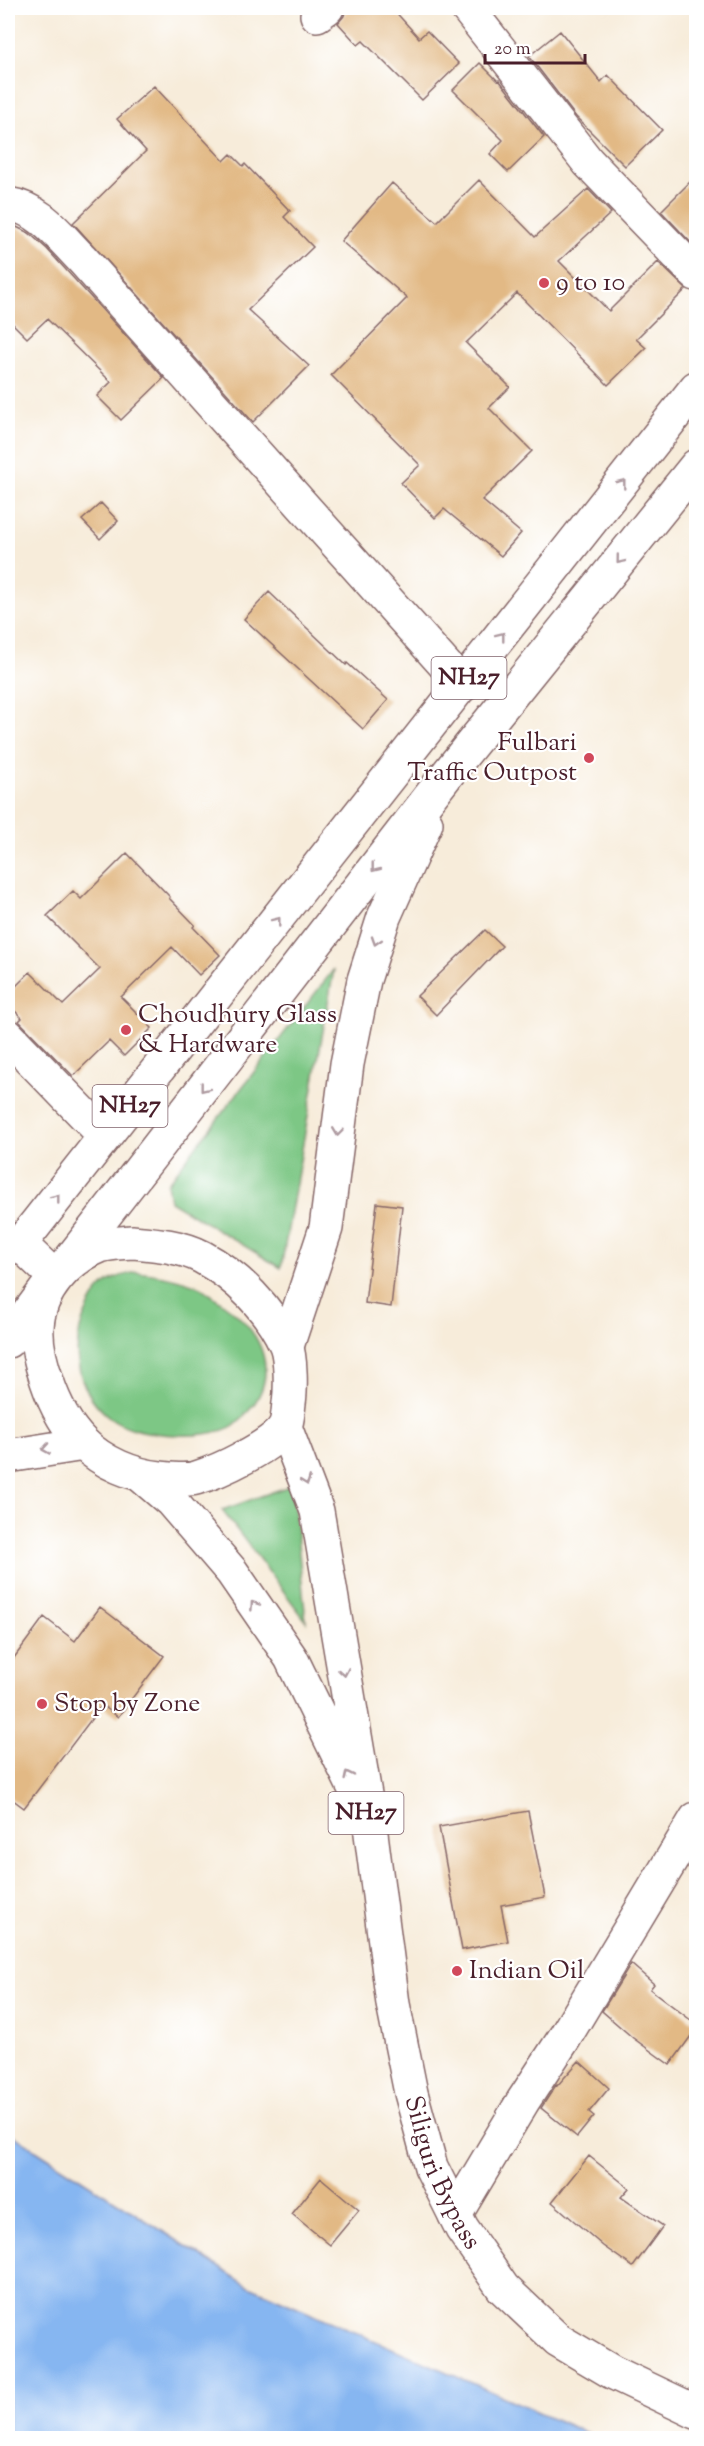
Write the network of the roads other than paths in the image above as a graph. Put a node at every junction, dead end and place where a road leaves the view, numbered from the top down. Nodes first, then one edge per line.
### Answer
1 (467, 8) edge
2 (8, 204) edge
3 (696, 274) edge
4 (696, 388) edge
5 (696, 466) edge
6 (463, 685) junction
7 (449, 772) junction
8 (8, 1036) edge
9 (105, 1136) junction
10 (14, 1253) edge
11 (56, 1278) junction
12 (8, 1341) edge
13 (287, 1346) junction
14 (285, 1427) junction
15 (84, 1444) junction
16 (8, 1456) edge
17 (143, 1477) junction
18 (369, 1818) junction
19 (696, 1819) edge
20 (455, 2215) junction
21 (696, 2412) edge

1 - 3 main road
2 - 6 main road
6 -> 4 main road, NH27
5 -> 7 main road, NH27
9 -> 6 main road, NH27
7 -> 11 main road, NH27
7 -> 13 main road, NH27
8 - 9 main road
10 -> 9 main road, NH27
10 - 11 main road
11 - 12 main road
11 - 13 main road, NH27
11 - 15 main road, NH27
13 - 14 main road, NH27
14 - 17 main road, NH27
14 -> 18 main road, NH27
15 -> 16 main road
15 - 17 main road, NH27
18 -> 17 main road, NH27
18 - 20 main road, Siliguri Bypass / NH27
19 - 20 main road
20 - 21 main road, Siliguri Bypass / NH27

